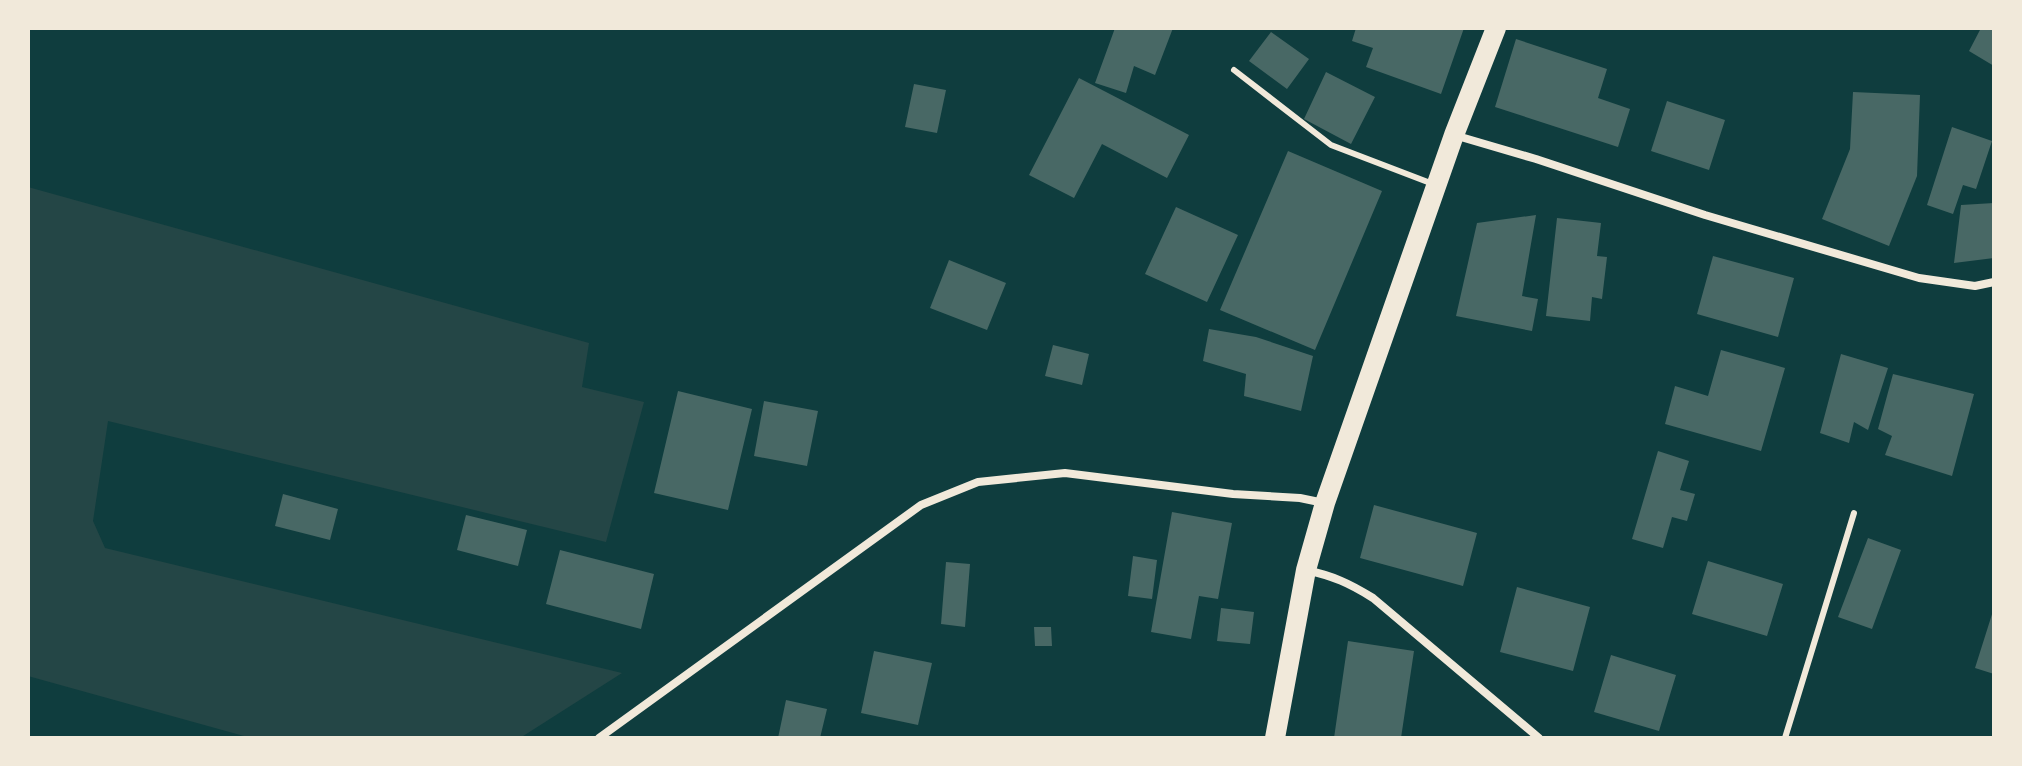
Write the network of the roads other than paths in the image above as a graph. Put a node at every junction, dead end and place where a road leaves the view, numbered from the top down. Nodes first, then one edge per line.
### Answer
1 (1496, 28) edge
2 (1234, 70) dead end
3 (1454, 135) junction
4 (1436, 185) junction
5 (1994, 282) edge
6 (1325, 503) junction
7 (1854, 513) dead end
8 (1306, 570) junction
9 (599, 738) edge
10 (1275, 738) edge
11 (1539, 738) edge
12 (1785, 738) edge

1 - 3 main road
2 - 4 lane
3 - 4 main road
3 - 5 street
4 - 6 main road
6 - 8 main road
6 - 9 street
7 - 12 lane
8 - 10 main road
8 - 11 street

